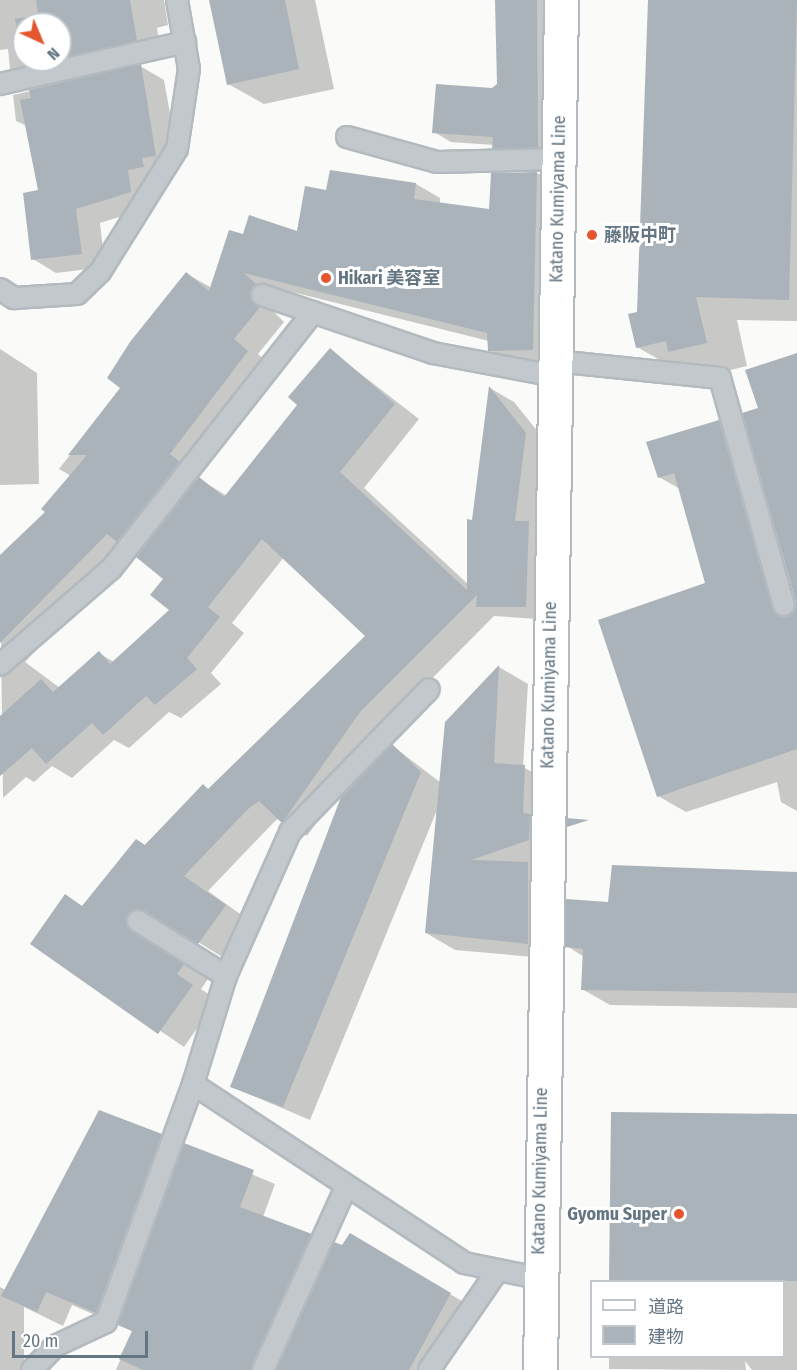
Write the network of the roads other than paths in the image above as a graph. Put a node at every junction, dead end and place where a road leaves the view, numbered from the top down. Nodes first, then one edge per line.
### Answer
1 (177, 0) edge
2 (561, 0) edge
3 (185, 42) junction
4 (0, 84) edge
5 (346, 137) dead end
6 (559, 159) junction
7 (0, 289) edge
8 (262, 295) dead end
9 (313, 312) junction
10 (555, 368) junction
11 (784, 604) dead end
12 (0, 665) edge
13 (429, 689) dead end
14 (138, 921) dead end
15 (226, 976) junction
16 (193, 1084) junction
17 (346, 1187) junction
18 (498, 1270) junction
19 (538, 1278) junction
20 (32, 1370) edge
21 (263, 1370) edge
22 (429, 1370) edge
23 (540, 1370) edge

1 - 3 lane
2 - 6 main road, Katano Kumiyama Line
3 - 4 lane
3 - 7 lane
5 - 6 lane
6 - 10 main road, Katano Kumiyama Line
8 - 9 lane
9 - 10 lane
9 - 12 lane
10 - 11 lane
10 - 19 main road, Katano Kumiyama Line
13 - 15 lane
14 - 15 lane
15 - 16 lane
16 - 17 lane
16 - 20 lane
17 - 18 lane
17 - 21 lane
18 - 19 lane
18 - 22 lane
19 - 23 main road, Katano Kumiyama Line

